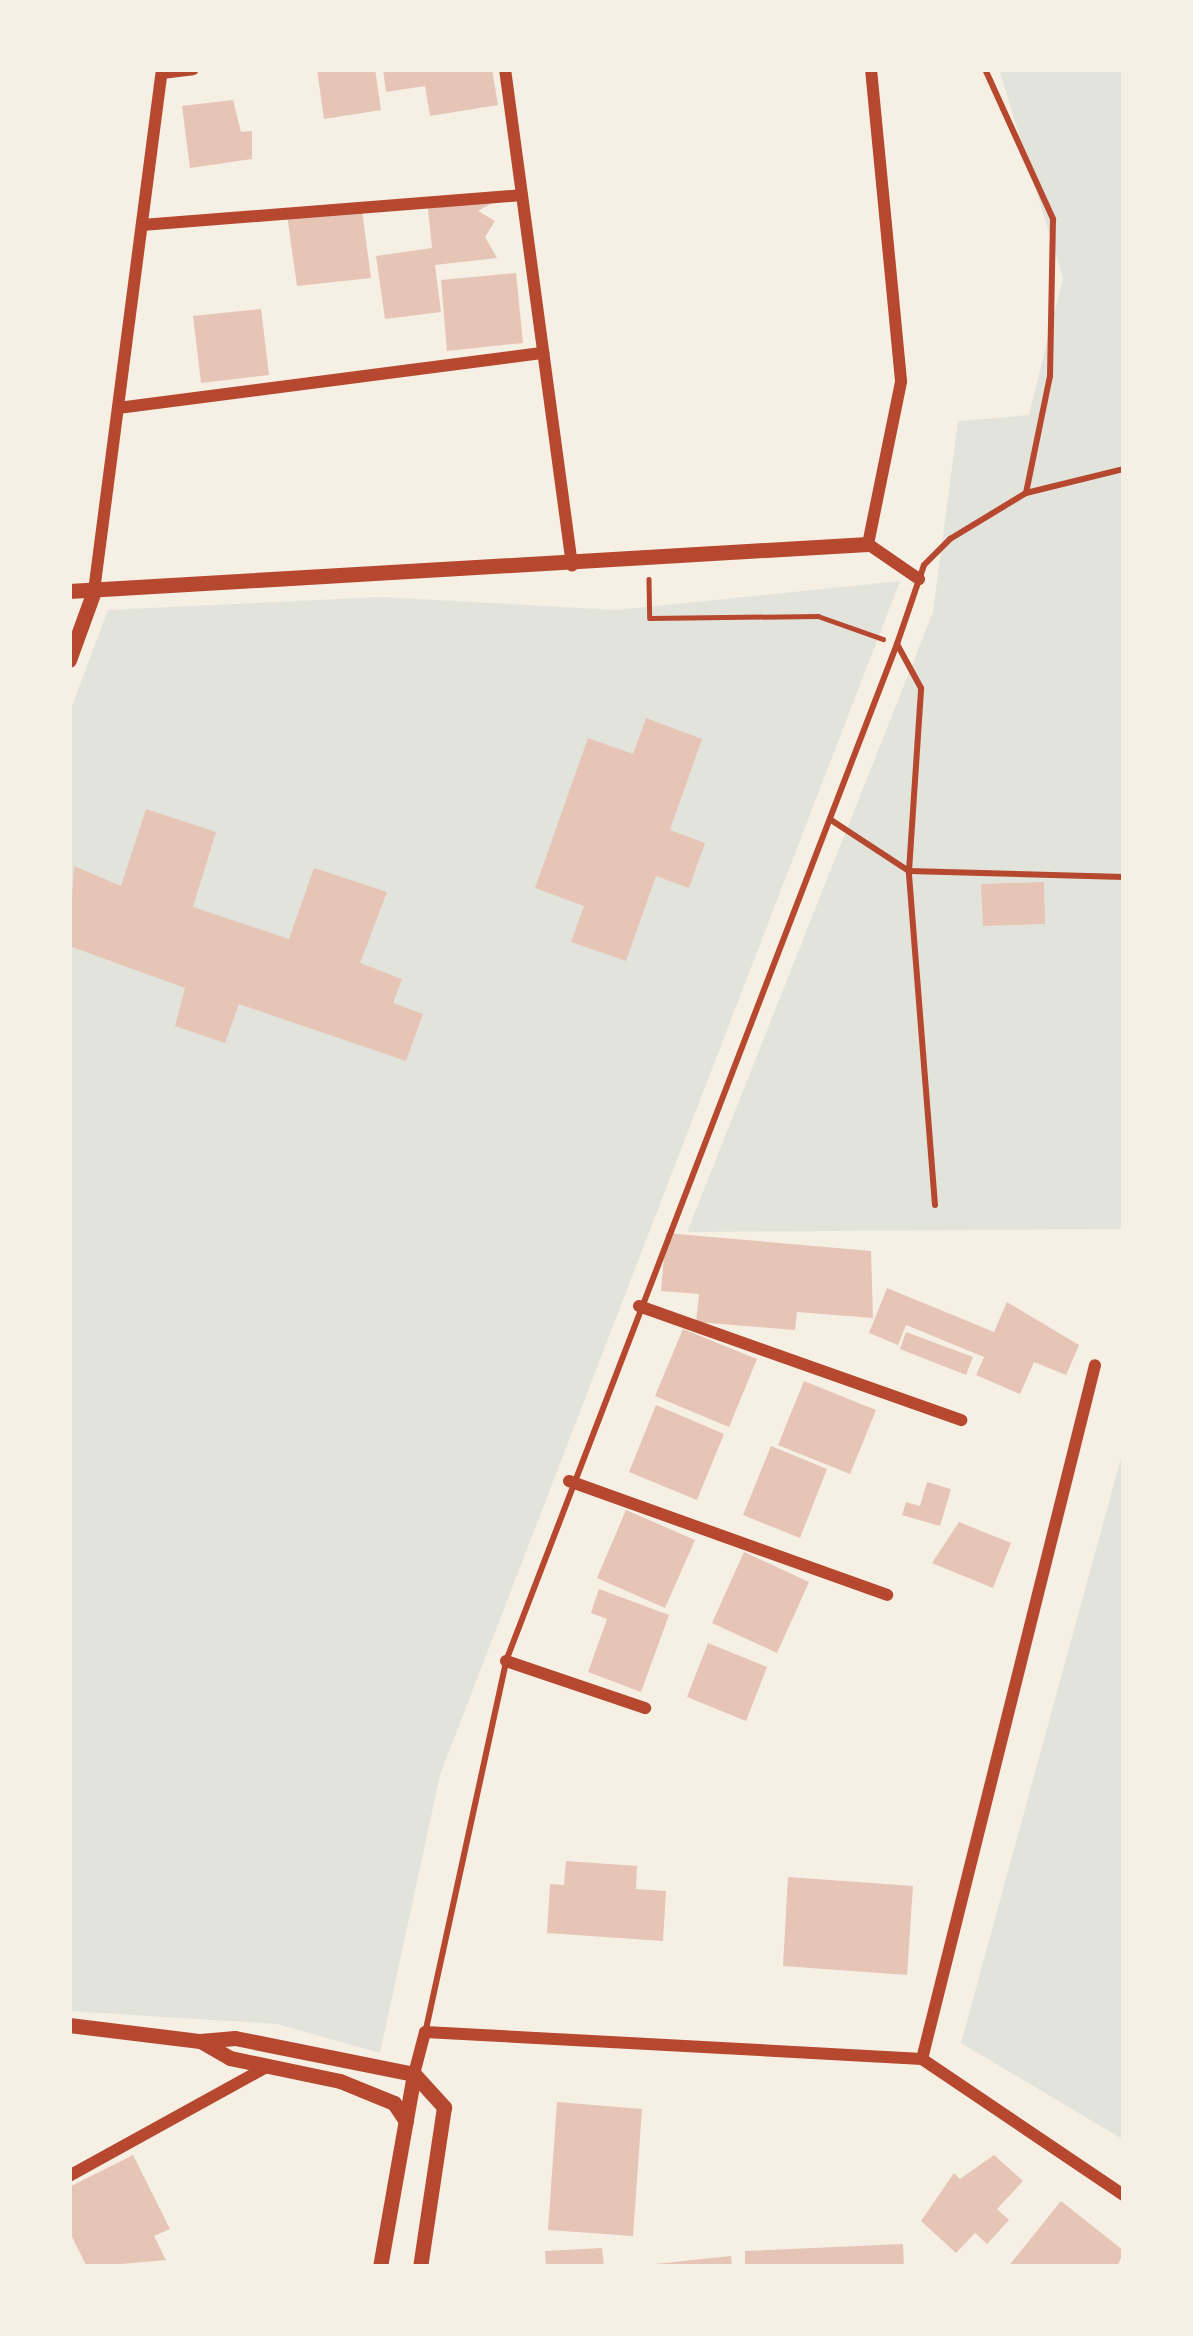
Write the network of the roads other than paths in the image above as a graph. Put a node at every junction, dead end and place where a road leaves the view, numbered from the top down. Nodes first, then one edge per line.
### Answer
1 (193, 69) edge
2 (505, 69) edge
3 (871, 69) edge
4 (985, 69) edge
5 (162, 71) edge
6 (522, 194) junction
7 (142, 225) junction
8 (543, 353) junction
9 (118, 409) junction
10 (1124, 469) edge
11 (1026, 493) junction
12 (868, 544) junction
13 (572, 565) junction
14 (919, 579) junction
15 (69, 591) edge
16 (94, 591) junction
17 (897, 644) junction
18 (69, 660) edge
19 (830, 820) junction
20 (909, 872) junction
21 (1124, 877) edge
22 (934, 1204) dead end
23 (639, 1306) junction
24 (1095, 1365) dead end
25 (961, 1420) dead end
26 (569, 1481) junction
27 (887, 1595) dead end
28 (506, 1661) junction
29 (645, 1708) dead end
30 (69, 2025) edge
31 (425, 2032) junction
32 (200, 2041) junction
33 (922, 2060) junction
34 (268, 2066) junction
35 (414, 2074) junction
36 (406, 2122) junction
37 (69, 2176) edge
38 (1124, 2195) edge
39 (380, 2267) edge
40 (420, 2267) edge

1 - 5 street
2 - 6 street
3 - 12 street
4 - 11 lane
5 - 7 street
6 - 7 street
6 - 8 street
7 - 9 street
8 - 9 street
8 - 13 street
9 - 16 street
10 - 11 lane
11 - 14 lane
12 - 13 street
12 - 14 street
13 - 16 street
14 - 17 lane
15 - 16 street
16 - 18 street
17 - 19 lane
17 - 20 lane
19 - 20 lane
19 - 23 lane
20 - 21 lane
20 - 22 lane
23 - 25 street
23 - 26 lane
24 - 33 street
26 - 27 street
26 - 28 lane
28 - 29 street
28 - 31 lane
30 - 32 street
31 - 33 street
31 - 35 street
32 - 34 street
32 - 35 street
33 - 38 street
34 - 36 street
34 - 37 street
35 - 36 street
35 - 40 street
36 - 39 street

